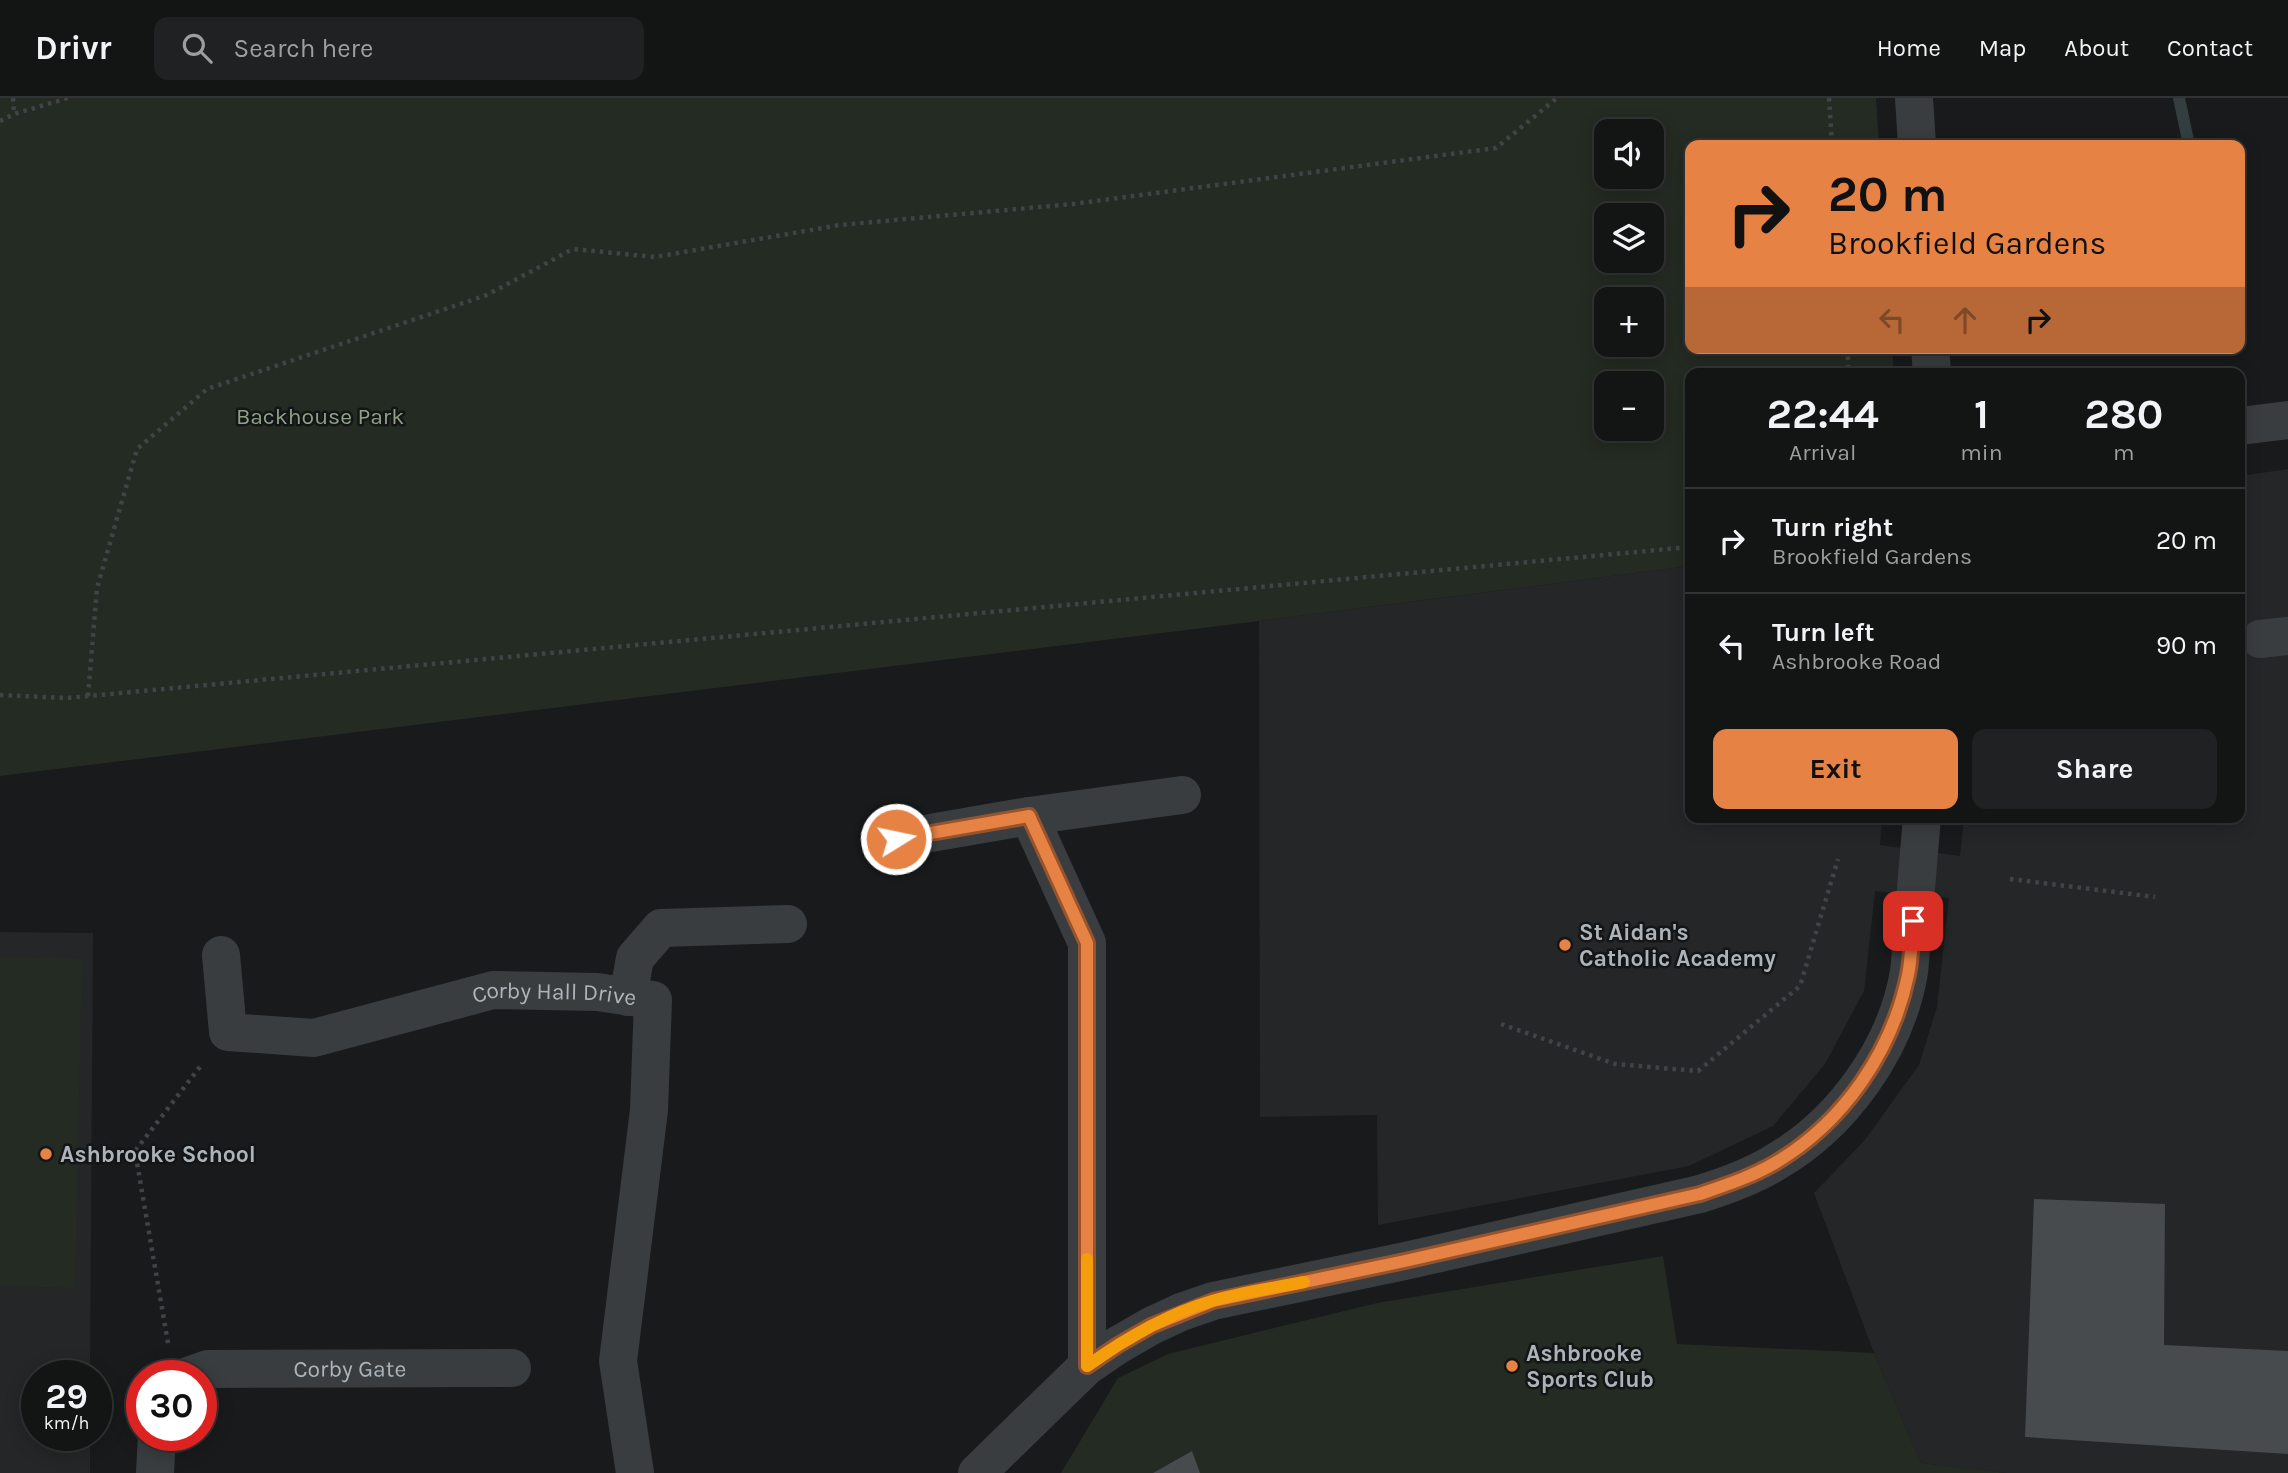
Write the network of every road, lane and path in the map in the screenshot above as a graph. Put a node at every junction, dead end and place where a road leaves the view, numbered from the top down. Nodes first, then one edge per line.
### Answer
1 (13, 98) edge
2 (68, 98) edge
3 (1557, 98) edge
4 (1829, 98) edge
5 (1914, 98) edge
6 (14, 114) junction
7 (0, 121) edge
8 (1832, 140) edge
9 (1917, 140) edge
10 (2288, 420) edge
11 (2245, 425) edge
12 (1685, 547) edge
13 (0, 695) edge
14 (88, 696) junction
15 (1182, 796) dead end
16 (1029, 816) junction
17 (1921, 823) edge
18 (896, 839) dead end
19 (1838, 859) dead end
20 (2010, 879) dead end
21 (2155, 897) dead end
22 (788, 924) dead end
23 (221, 955) dead end
24 (628, 997) junction
25 (1501, 1024) dead end
26 (228, 1032) junction
27 (178, 1360) edge
28 (1087, 1366) junction
29 (512, 1368) dead end
30 (217, 1369) edge
31 (157, 1451) edge
32 (155, 1473) edge
33 (635, 1473) edge
34 (978, 1473) edge

1 - 6 path
2 - 6 path
3 - 14 path
4 - 8 path
5 - 9 street
6 - 7 path
10 - 11 street
12 - 14 path
13 - 14 path
15 - 16 street
16 - 18 street
16 - 28 street
17 - 28 street
19 - 25 path
20 - 21 path
22 - 24 street
23 - 26 street
24 - 26 street, Corby Hall Drive
24 - 33 street, Corby Hall Drive
26 - 27 path
28 - 34 street
29 - 30 street, Corby Gate
31 - 32 street

